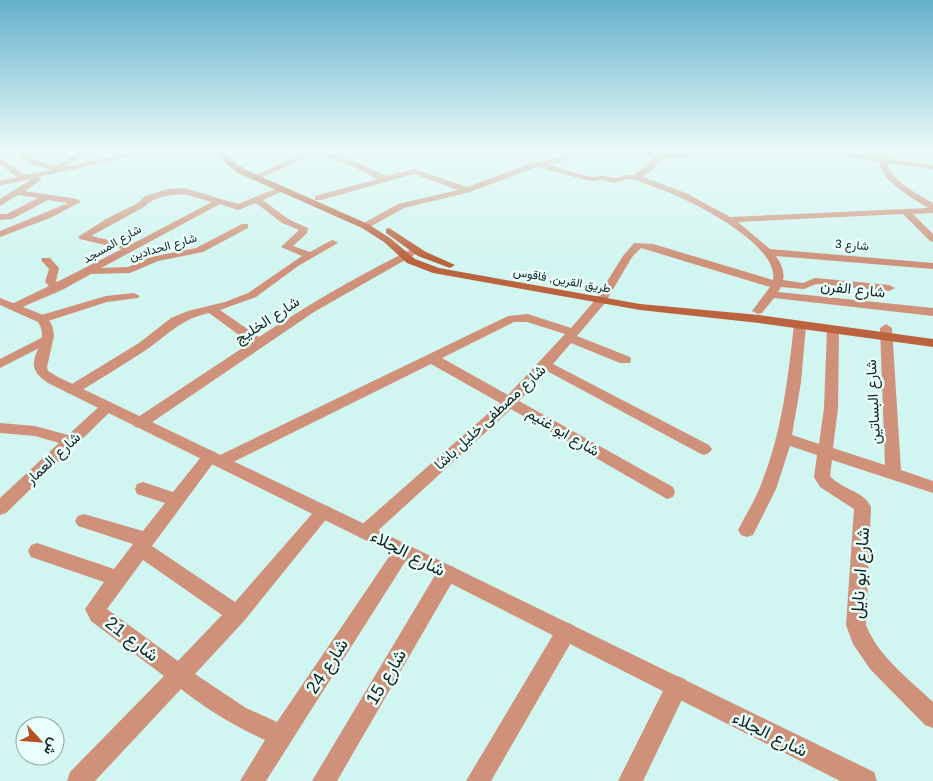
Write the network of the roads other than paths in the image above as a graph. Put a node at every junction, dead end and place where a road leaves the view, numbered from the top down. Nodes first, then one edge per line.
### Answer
1 (23, 187) edge
2 (283, 187) edge
3 (285, 187) edge
4 (352, 187) edge
5 (461, 187) edge
6 (475, 187) edge
7 (662, 187) edge
8 (903, 187) edge
9 (468, 190) junction
10 (292, 191) junction
11 (16, 192) junction
12 (47, 197) junction
13 (318, 198) junction
14 (257, 200) junction
15 (220, 201) junction
16 (0, 202) edge
17 (332, 208) junction
18 (933, 209) edge
19 (905, 212) junction
20 (0, 217) edge
21 (726, 220) junction
22 (369, 224) junction
23 (245, 226) dead end
24 (138, 232) dead end
25 (0, 234) edge
26 (151, 237) junction
27 (933, 239) edge
28 (333, 243) dead end
29 (130, 248) junction
30 (769, 252) junction
31 (411, 253) junction
32 (310, 255) junction
33 (46, 260) dead end
34 (933, 266) edge
35 (83, 275) junction
36 (774, 287) junction
37 (58, 288) junction
38 (890, 288) dead end
39 (134, 296) dead end
40 (603, 298) junction
41 (8, 304) edge
42 (211, 309) junction
43 (758, 311) junction
44 (933, 312) edge
45 (42, 319) junction
46 (800, 325) junction
47 (833, 329) junction
48 (886, 332) junction
49 (933, 334) edge
50 (573, 336) junction
51 (47, 340) junction
52 (933, 343) edge
53 (260, 344) junction
54 (433, 359) junction
55 (625, 360) dead end
56 (0, 364) edge
57 (545, 365) junction
58 (72, 390) junction
59 (510, 402) junction
60 (106, 407) junction
61 (140, 423) junction
62 (0, 428) edge
63 (784, 438) junction
64 (71, 441) junction
65 (704, 449) dead end
66 (824, 452) junction
67 (215, 459) junction
68 (893, 474) junction
69 (933, 487) edge
70 (143, 490) dead end
71 (667, 492) dead end
72 (176, 500) junction
73 (0, 508) edge
74 (324, 512) junction
75 (84, 521) dead end
76 (747, 530) dead end
77 (365, 532) junction
78 (143, 544) junction
79 (36, 550) dead end
80 (403, 550) junction
81 (447, 573) junction
82 (117, 578) junction
83 (237, 614) junction
84 (566, 632) junction
85 (180, 676) junction
86 (677, 688) junction
87 (933, 717) edge
88 (282, 736) junction
89 (79, 781) edge
90 (252, 781) edge
91 (324, 781) edge
92 (478, 781) edge
93 (630, 781) edge
94 (864, 781) edge

1 - 11 street
2 - 10 main road, طريق القرين, فاقوس
3 - 10 main road, طريق القرين, فاقوس
4 - 13 street
5 - 9 street
6 - 9 street
7 - 21 street
8 - 18 street
9 - 22 street
10 - 13 main road, طريق القرين, فاقوس
10 - 14 street
10 - 17 main road, طريق القرين, فاقوس
11 - 12 street
11 - 16 street
12 - 20 street
12 - 25 street
13 - 17 main road, طريق القرين, فاقوس
14 - 15 street
14 - 32 street
15 - 26 street, شارع المسجد
15 - 29 street
17 - 22 main road, طريق القرين, فاقوس
18 - 19 street
19 - 21 street
19 - 27 street
21 - 30 street
22 - 31 main road, طريق القرين, فاقوس
23 - 35 street, شارع الحدادين
24 - 26 street
26 - 29 street, شارع المسجد
28 - 32 street
29 - 35 street, شارع المسجد
30 - 34 street, شارع 3
30 - 36 street
31 - 40 main road, طريق القرين, فاقوس
31 - 53 street, شارع الخليج
32 - 42 street
33 - 37 street
35 - 37 street, شارع المسجد
36 - 38 street
36 - 40 street, شارع مصطفى خليل باشا
36 - 43 street
36 - 44 street, شارع الفرن
37 - 41 street, شارع المسجد
39 - 45 street
40 - 43 main road, طريق القرين, فاقوس
40 - 46 main road, طريق القرين, فاقوس
40 - 50 street, شارع مصطفى خليل باشا
41 - 45 street
42 - 53 street
42 - 58 street
43 - 48 main road, طريق القرين, فاقوس
45 - 51 street, شارع الجلاء
46 - 47 main road, طريق القرين, فاقوس
46 - 63 street
47 - 48 main road, طريق القرين, فاقوس
47 - 66 street
48 - 49 main road, طريق القرين, فاقوس
48 - 52 main road, طريق القرين, فاقوس
48 - 68 street, شارع البساتين
50 - 54 street
50 - 55 street
50 - 57 street, شارع مصطفى خليل باشا
51 - 56 street
51 - 58 street, شارع الجلاء
53 - 61 street, شارع الخليج
54 - 59 street, شارع ابو غنيم
54 - 67 street
57 - 59 street, شارع مصطفى خليل باشا
57 - 65 street
58 - 60 street, شارع الجلاء
59 - 71 street, شارع ابو غنيم
59 - 77 street, شارع مصطفى خليل باشا
60 - 61 street, شارع الجلاء
60 - 64 street, شارع العمار
61 - 67 street, شارع الجلاء
62 - 64 street
63 - 66 street
63 - 76 street
64 - 73 street, شارع العمار
66 - 68 street
66 - 87 street, شارع ابو نايل
67 - 72 street, شارع 21
67 - 74 street, شارع الجلاء
68 - 69 street
70 - 72 street
72 - 78 street, شارع 21
74 - 77 street, شارع الجلاء
74 - 83 street
75 - 78 street
77 - 80 street, شارع الجلاء
78 - 82 street, شارع 21
78 - 83 street
79 - 82 street
80 - 81 street, شارع الجلاء
80 - 88 street, شارع 24
81 - 84 street, شارع الجلاء
81 - 91 street, شارع 15
82 - 85 street, شارع 21
83 - 85 street
84 - 86 street, شارع الجلاء
84 - 92 street
85 - 88 street, شارع 21
85 - 89 street
86 - 93 street
86 - 94 street, شارع الجلاء
88 - 90 street, شارع 24

